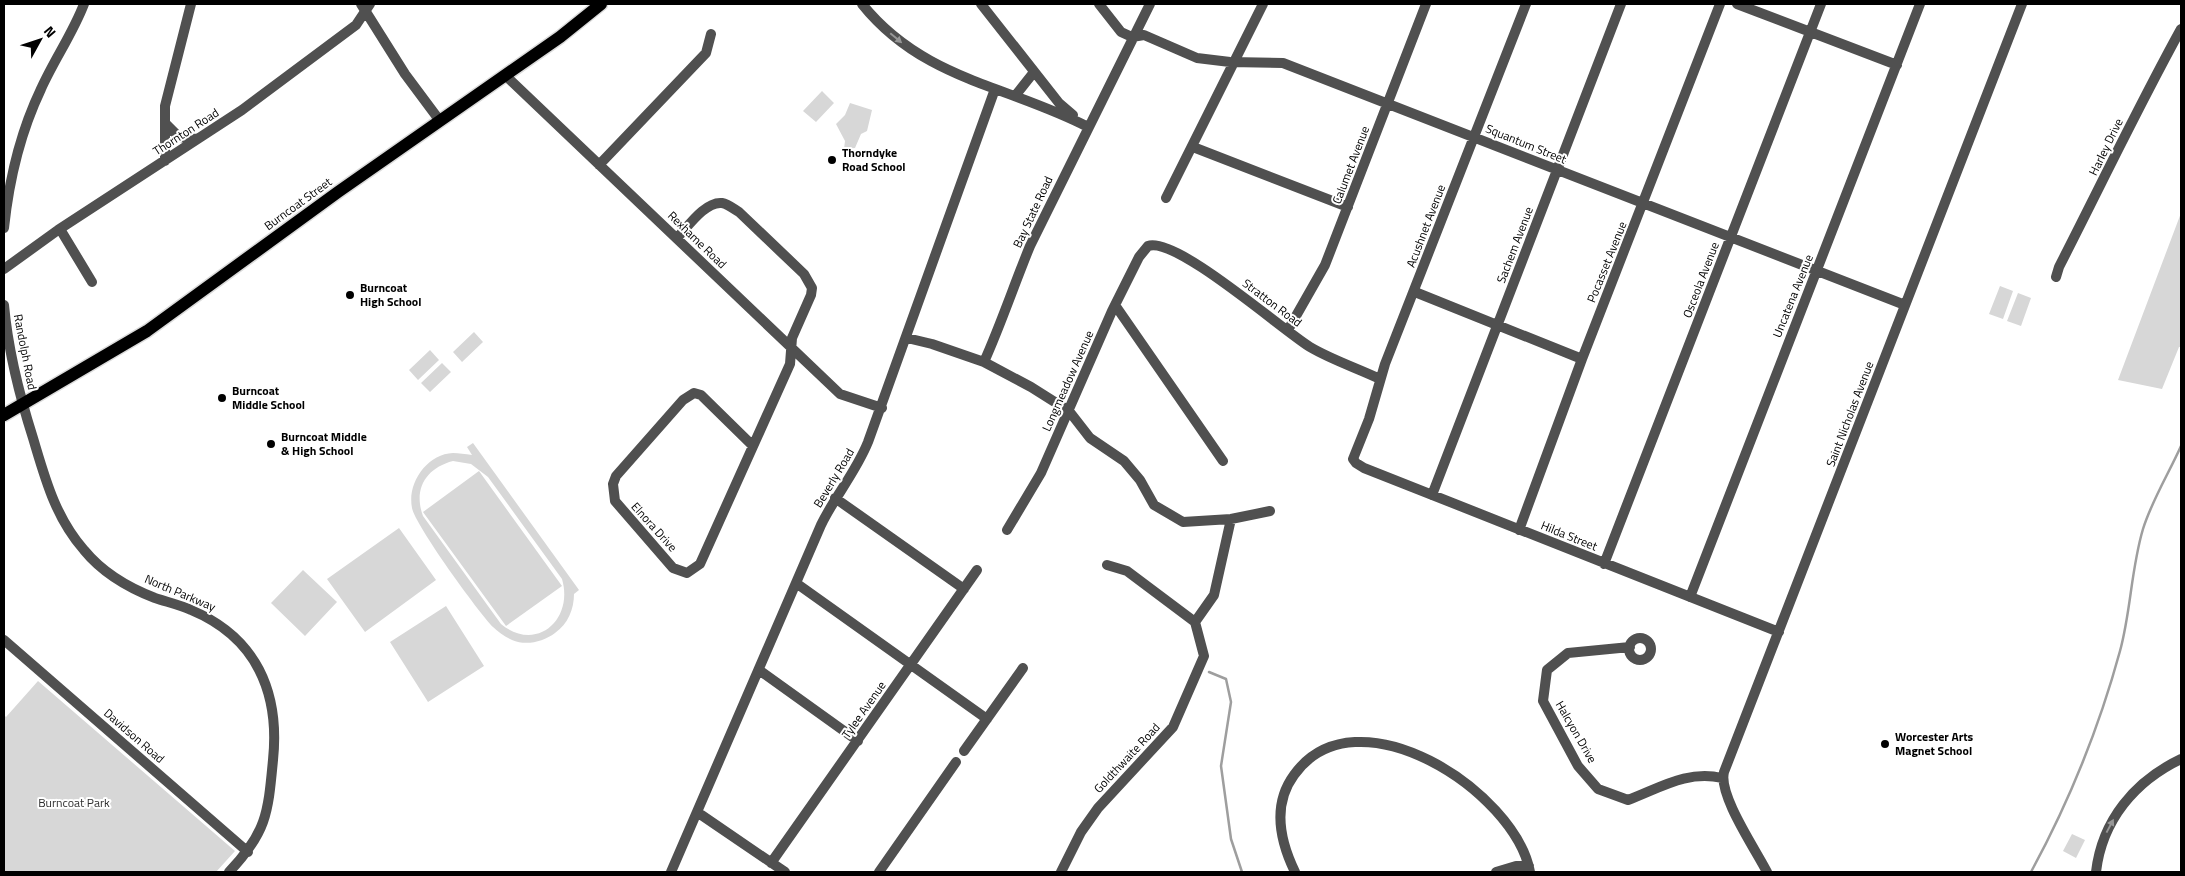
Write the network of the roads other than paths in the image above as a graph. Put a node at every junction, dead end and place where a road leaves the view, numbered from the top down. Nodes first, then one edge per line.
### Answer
1 (84, 4) edge
2 (191, 4) edge
3 (601, 4) edge
4 (862, 4) edge
5 (981, 4) edge
6 (1099, 4) edge
7 (1150, 4) edge
8 (1263, 4) edge
9 (1426, 4) edge
10 (1526, 4) edge
11 (1621, 4) edge
12 (1720, 4) edge
13 (1737, 4) edge
14 (1821, 4) edge
15 (1920, 4) edge
16 (2022, 4) edge
17 (365, 7) edge
18 (2181, 29) edge
19 (1811, 30) junction
20 (711, 34) dead end
21 (1132, 37) junction
22 (1234, 62) junction
23 (1896, 64) junction
24 (1034, 72) junction
25 (505, 75) junction
26 (995, 89) junction
27 (1015, 96) junction
28 (1388, 103) junction
29 (440, 121) junction
30 (165, 123) junction
31 (1088, 127) junction
32 (1474, 136) junction
33 (198, 140) junction
34 (1193, 147) junction
35 (165, 161) junction
36 (600, 164) junction
37 (1557, 170) junction
38 (1166, 198) dead end
39 (1644, 203) junction
40 (1348, 207) junction
41 (4, 228) edge
42 (60, 229) junction
43 (1731, 236) junction
44 (677, 238) junction
45 (1153, 244) joint
46 (4, 268) edge
47 (1817, 271) junction
48 (2056, 277) dead end
49 (92, 282) dead end
50 (1415, 292) junction
51 (4, 305) edge
52 (1115, 305) junction
53 (1905, 305) junction
54 (1499, 325) junction
55 (1288, 330) junction
56 (907, 338) junction
57 (792, 350) junction
58 (1582, 359) junction
59 (984, 362) junction
60 (1380, 379) junction
61 (22, 404) junction
62 (882, 408) junction
63 (1069, 411) junction
64 (4, 415) edge
65 (752, 445) junction
66 (1353, 459) joint
67 (1223, 461) dead end
68 (1432, 495) junction
69 (835, 498) junction
70 (1270, 511) dead end
71 (1231, 519) junction
72 (1007, 530) dead end
73 (1519, 530) junction
74 (1604, 564) junction
75 (1107, 565) dead end
76 (977, 570) dead end
77 (796, 583) junction
78 (964, 588) junction
79 (1690, 597) junction
80 (1194, 622) junction
81 (1779, 632) junction
82 (4, 640) edge
83 (1630, 647) dead end
84 (910, 665) junction
85 (1023, 668) dead end
86 (759, 670) junction
87 (987, 719) junction
88 (858, 741) junction
89 (964, 751) dead end
90 (2181, 759) edge
91 (956, 762) dead end
92 (1722, 778) junction
93 (697, 812) junction
94 (248, 852) junction
95 (771, 863) junction
96 (1530, 869) edge
97 (229, 872) edge
98 (671, 872) edge
99 (785, 872) edge
100 (879, 872) edge
101 (1061, 872) edge
102 (1295, 872) edge
103 (1496, 872) edge
104 (1767, 872) edge
105 (2096, 872) edge

1 - 41 street
2 - 30 street
3 - 25 main road, Burncoat Street
4 -> 26 street
5 - 24 street
6 - 21 street
7 - 21 street, Bay State Road
8 - 22 street
9 - 28 street, Calumet Avenue
10 - 32 street, Acushnet Avenue
11 - 37 street, Sachem Avenue
12 - 39 street, Pocasset Avenue
13 - 19 street
14 - 19 street, Osceola Avenue
15 - 23 street, Uncatena Avenue
16 - 53 street, Saint Nicholas Avenue
17 - 29 street
17 - 33 street, Thornton Road
18 - 48 street, Harley Drive
19 - 23 street
19 - 43 street, Osceola Avenue
20 - 36 street
21 - 22 street, Squantum Street
21 - 31 street, Bay State Road
22 - 28 street, Squantum Street
22 - 34 street
23 - 47 street, Uncatena Avenue
24 - 27 street
24 - 31 street
25 - 29 main road, Burncoat Street
25 - 36 street, Rexhame Road
26 - 27 street
26 - 56 street, Beverly Road
27 - 31 street
28 - 32 street, Squantum Street
28 - 40 street, Calumet Avenue
29 - 61 main road, Burncoat Street
30 - 33 street
30 - 35 street
31 - 59 street, Bay State Road
32 - 37 street, Squantum Street
32 - 50 street, Acushnet Avenue
33 - 35 street, Thornton Road
34 - 38 street
34 - 40 street
35 - 42 street, Thornton Road
36 - 44 street, Rexhame Road
37 - 39 street, Squantum Street
37 - 54 street, Sachem Avenue
39 - 43 street, Squantum Street
39 - 58 street, Pocasset Avenue
40 - 55 street, Calumet Avenue
42 - 46 street, Thornton Road
42 - 49 street
43 - 47 street, Squantum Street
43 - 74 street, Osceola Avenue
44 - 57 street, Rexhame Road
44 - 57 street, Elnora Drive
45 - 52 street, Longmeadow Avenue
45 - 55 street, Stratton Road
47 - 53 street, Squantum Street
47 - 79 street, Uncatena Avenue
50 - 54 street
50 - 60 street, Acushnet Avenue
51 - 61 street, Randolph Road
52 - 63 street, Longmeadow Avenue
52 - 67 street
53 - 81 street, Saint Nicholas Avenue
54 - 58 street
54 - 68 street, Sachem Avenue
55 - 60 street, Stratton Road
56 - 59 street
56 - 62 street, Beverly Road
57 - 62 street, Rexhame Road
57 - 65 street, Elnora Drive
58 - 73 street, Pocasset Avenue
59 - 63 street
60 - 66 street, Acushnet Avenue
61 - 64 main road, Burncoat Street
61 - 94 street, North Parkway
62 - 69 street, Beverly Road
63 - 71 street
63 - 72 street, Longmeadow Avenue
65 - 65 street, Elnora Drive
66 - 68 street, Hilda Street
68 - 73 street, Hilda Street
69 - 77 street, Beverly Road
69 - 78 street
70 - 71 street
71 - 80 street
73 - 74 street, Hilda Street
74 - 79 street, Hilda Street
75 - 80 street
76 - 78 street, Tylee Avenue
77 - 84 street
77 - 86 street, Beverly Road
78 - 84 street, Tylee Avenue
79 - 81 street, Hilda Street
80 - 101 street, Goldthwaite Road
81 - 92 street, Saint Nicholas Avenue
82 - 94 street, Davidson Road
83 - 92 street, Halcyon Drive
84 - 87 street
84 - 88 street, Tylee Avenue
85 - 87 street
86 - 88 street
86 - 93 street, Beverly Road
87 - 89 street
88 - 95 street, Tylee Avenue
105 -> 90 street
91 - 100 street
92 - 104 street
93 - 95 street
93 - 98 street, Beverly Road
94 - 97 street, North Parkway
95 - 99 street
96 - 102 street
96 - 103 street

